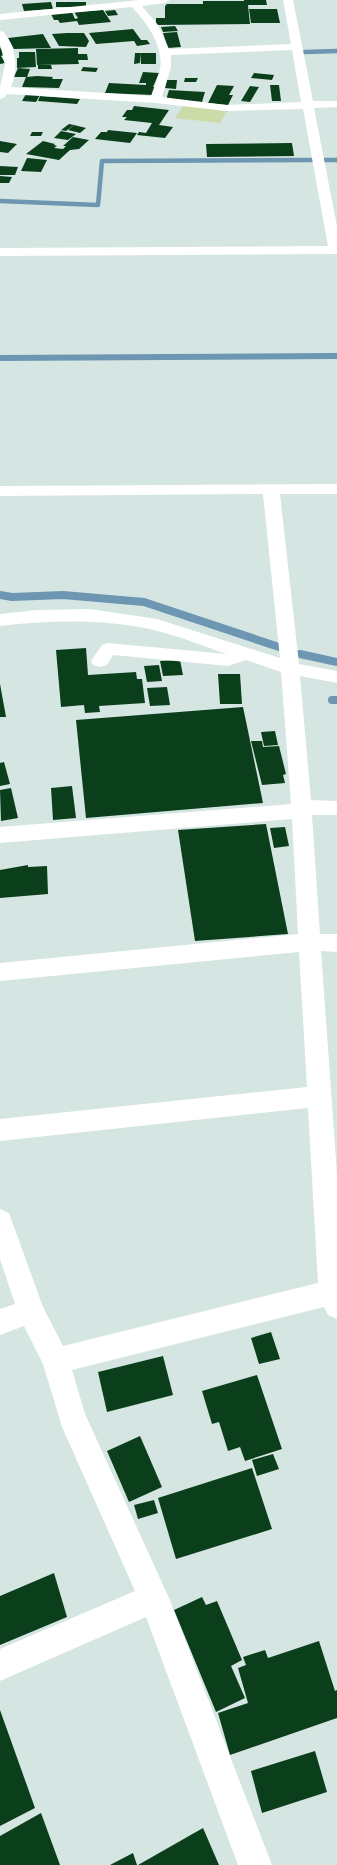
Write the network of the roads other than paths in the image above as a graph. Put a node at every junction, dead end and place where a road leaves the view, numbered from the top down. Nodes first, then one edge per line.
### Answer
1 (165, 0) edge
2 (288, 0) edge
3 (136, 5) junction
4 (0, 17) edge
5 (2, 38) edge
6 (297, 47) junction
7 (166, 52) junction
8 (1, 92) edge
9 (156, 100) junction
10 (337, 104) edge
11 (307, 105) junction
12 (336, 250) edge
13 (0, 252) edge
14 (337, 489) edge
15 (271, 490) junction
16 (0, 491) edge
17 (0, 620) edge
18 (245, 654) junction
19 (100, 661) dead end
20 (290, 668) junction
21 (337, 677) edge
22 (337, 808) edge
23 (301, 809) junction
24 (0, 836) edge
25 (310, 942) junction
26 (337, 943) edge
27 (0, 972) edge
28 (320, 1096) junction
29 (0, 1130) edge
30 (0, 1221) edge
31 (335, 1297) edge
32 (31, 1311) junction
33 (0, 1322) edge
34 (56, 1361) junction
35 (154, 1598) junction
36 (0, 1665) edge
37 (255, 1865) edge

1 - 3 street
2 - 6 street
3 - 4 street
3 - 7 street
5 - 8 street
6 - 7 street
6 - 11 street
7 - 9 street
8 - 9 street
9 - 11 street
10 - 11 street
11 - 12 street
12 - 13 street
14 - 15 street
15 - 16 street
15 - 20 street
17 - 18 street
18 - 19 street
18 - 20 street
20 - 21 street
20 - 23 street
22 - 23 street
23 - 24 street
23 - 25 street
25 - 26 street
25 - 27 street
25 - 28 street
28 - 29 street
28 - 31 street
30 - 32 street
31 - 34 street
32 - 33 street
32 - 34 street
34 - 35 street
35 - 36 street
35 - 37 street

